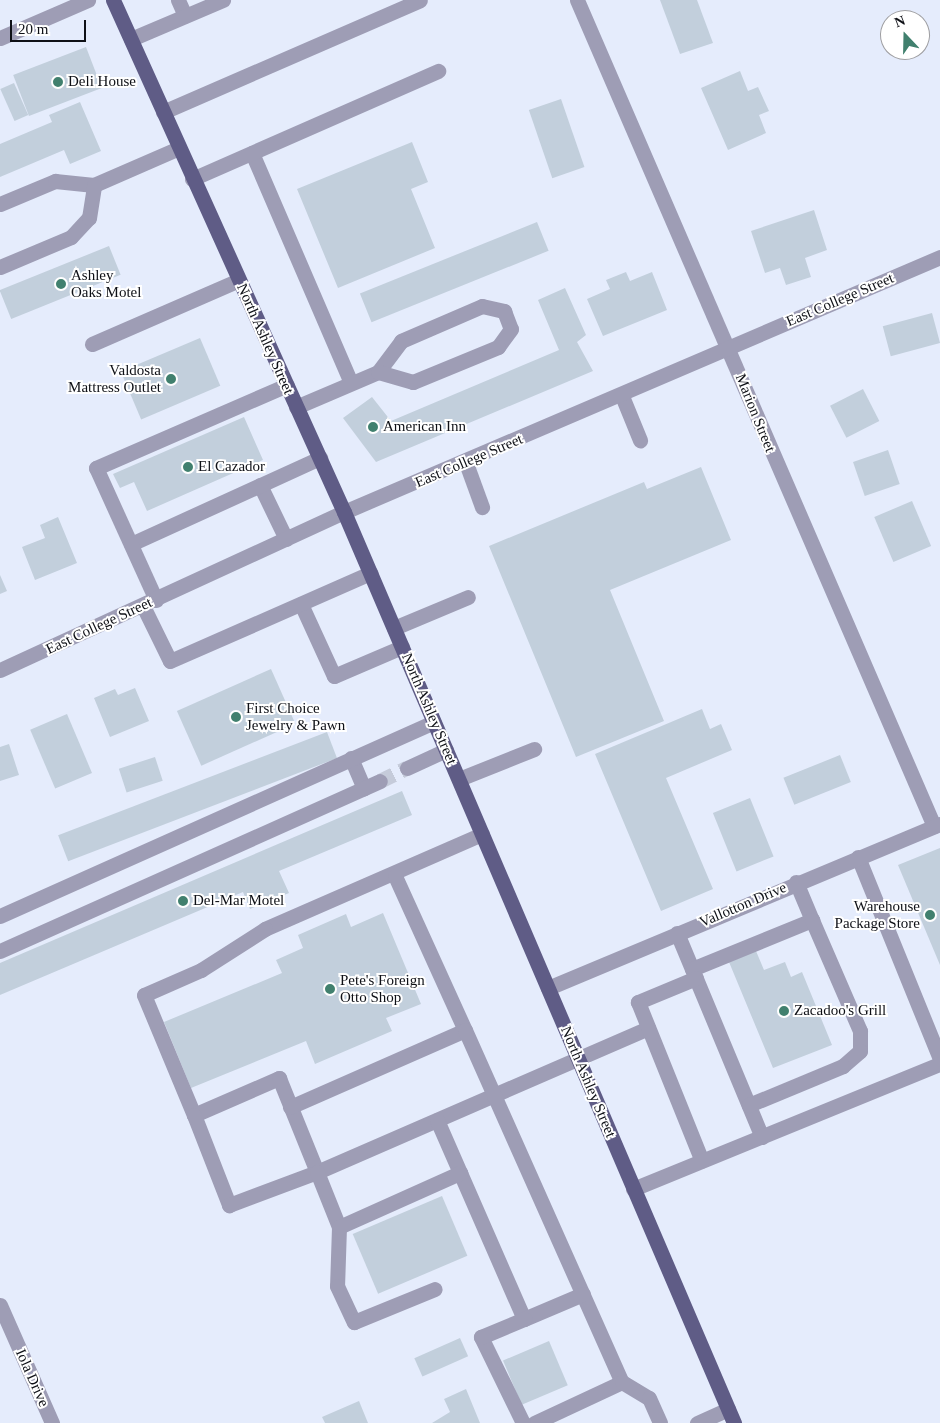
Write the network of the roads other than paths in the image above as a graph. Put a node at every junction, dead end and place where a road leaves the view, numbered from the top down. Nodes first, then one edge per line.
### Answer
1 (88, 0) edge
2 (113, 0) edge
3 (178, 0) edge
4 (223, 0) edge
5 (420, 0) edge
6 (577, 0) edge
7 (185, 16) junction
8 (0, 38) edge
9 (131, 39) junction
10 (438, 71) dead end
11 (163, 112) junction
12 (179, 148) junction
13 (252, 153) junction
14 (192, 179) junction
15 (94, 185) junction
16 (0, 204) edge
17 (940, 257) edge
18 (0, 267) edge
19 (239, 280) junction
20 (92, 344) dead end
21 (729, 348) junction
22 (378, 372) junction
23 (351, 383) junction
24 (287, 386) junction
25 (622, 396) junction
26 (296, 407) junction
27 (640, 440) dead end
28 (320, 458) junction
29 (466, 463) junction
30 (260, 485) junction
31 (482, 506) dead end
32 (344, 512) junction
33 (286, 539) junction
34 (130, 544) junction
35 (370, 573) junction
36 (468, 597) dead end
37 (150, 603) junction
38 (301, 604) junction
39 (394, 628) junction
40 (402, 647) junction
41 (0, 670) edge
42 (434, 722) junction
43 (534, 749) dead end
44 (446, 750) junction
45 (351, 758) junction
46 (407, 768) tunnel mouth
47 (459, 780) junction
48 (380, 781) tunnel mouth
49 (364, 788) junction
50 (937, 825) edge
51 (482, 834) junction
52 (858, 857) junction
53 (395, 876) junction
54 (796, 882) junction
55 (0, 916) edge
56 (812, 920) junction
57 (677, 933) junction
58 (0, 951) edge
59 (694, 974) junction
60 (548, 988) junction
61 (648, 1028) junction
62 (465, 1030) junction
63 (577, 1057) junction
64 (940, 1059) edge
65 (940, 1064) edge
66 (494, 1095) junction
67 (749, 1105) junction
68 (290, 1107) junction
69 (194, 1115) junction
70 (437, 1120) junction
71 (762, 1137) junction
72 (702, 1161) junction
73 (317, 1172) junction
74 (460, 1173) junction
75 (633, 1189) junction
76 (339, 1227) junction
77 (435, 1289) dead end
78 (582, 1294) junction
79 (0, 1305) edge
80 (524, 1319) junction
81 (622, 1382) junction
82 (728, 1409) junction
83 (52, 1423) edge
84 (523, 1423) edge
85 (534, 1423) edge
86 (660, 1423) edge
87 (697, 1423) edge
88 (734, 1423) edge

1 - 8 street
2 - 9 main road, North Ashley Street
3 - 7 street
4 - 7 street
5 - 11 street
6 - 21 street, Marion Street
7 - 9 street
9 - 11 main road, North Ashley Street
10 - 13 street
11 - 12 main road, North Ashley Street
12 - 14 main road, North Ashley Street
12 - 15 street
13 - 14 street
13 - 23 street
14 - 19 main road, North Ashley Street
15 - 16 street
15 - 18 street
17 - 21 street, East College Street
19 - 20 street
19 - 24 main road, North Ashley Street
21 - 25 street, East College Street
21 - 50 street, Marion Street
22 - 22 street
22 - 23 street
23 - 26 street
24 - 26 main road, North Ashley Street
24 - 34 street
25 - 27 street
25 - 29 street, East College Street
26 - 28 main road, North Ashley Street
28 - 30 street
28 - 32 main road, North Ashley Street
29 - 31 street
29 - 32 street, East College Street
30 - 33 street
30 - 34 street
32 - 33 street, East College Street
32 - 35 main road, North Ashley Street
33 - 37 street, East College Street
34 - 37 street
35 - 38 street
35 - 39 main road, North Ashley Street
36 - 39 street
37 - 38 street
37 - 41 street, East College Street
38 - 40 street
39 - 40 main road, North Ashley Street
40 - 42 main road, North Ashley Street
42 - 44 main road, North Ashley Street
42 - 45 street
43 - 47 street
44 - 46 street
44 - 47 main road, North Ashley Street
45 - 49 street
45 - 55 street
47 - 51 main road, North Ashley Street
48 - 49 street
49 - 58 street
50 - 52 street, Vallotton Drive
51 - 53 street
51 - 60 main road, North Ashley Street
52 - 54 street, Vallotton Drive
52 - 64 street
53 - 62 street
53 - 69 street
54 - 56 street
54 - 57 street, Vallotton Drive
56 - 59 street
56 - 67 street
57 - 59 street
57 - 60 street, Vallotton Drive
59 - 61 street
59 - 67 street
60 - 63 main road, North Ashley Street
61 - 63 street
61 - 72 street
62 - 66 street
62 - 68 street
63 - 66 street
63 - 75 main road, North Ashley Street
65 - 71 street
66 - 70 street
66 - 78 street
67 - 71 street
68 - 69 street
68 - 73 street
69 - 73 street
70 - 73 street
70 - 74 street
71 - 72 street
72 - 75 street
73 - 76 street
74 - 76 street
74 - 80 street
75 - 82 main road, North Ashley Street
76 - 77 street
78 - 80 street
78 - 81 street
79 - 83 street, Iola Drive
80 - 84 street
81 - 85 street
81 - 86 street
82 - 87 street
82 - 88 main road, North Ashley Street

